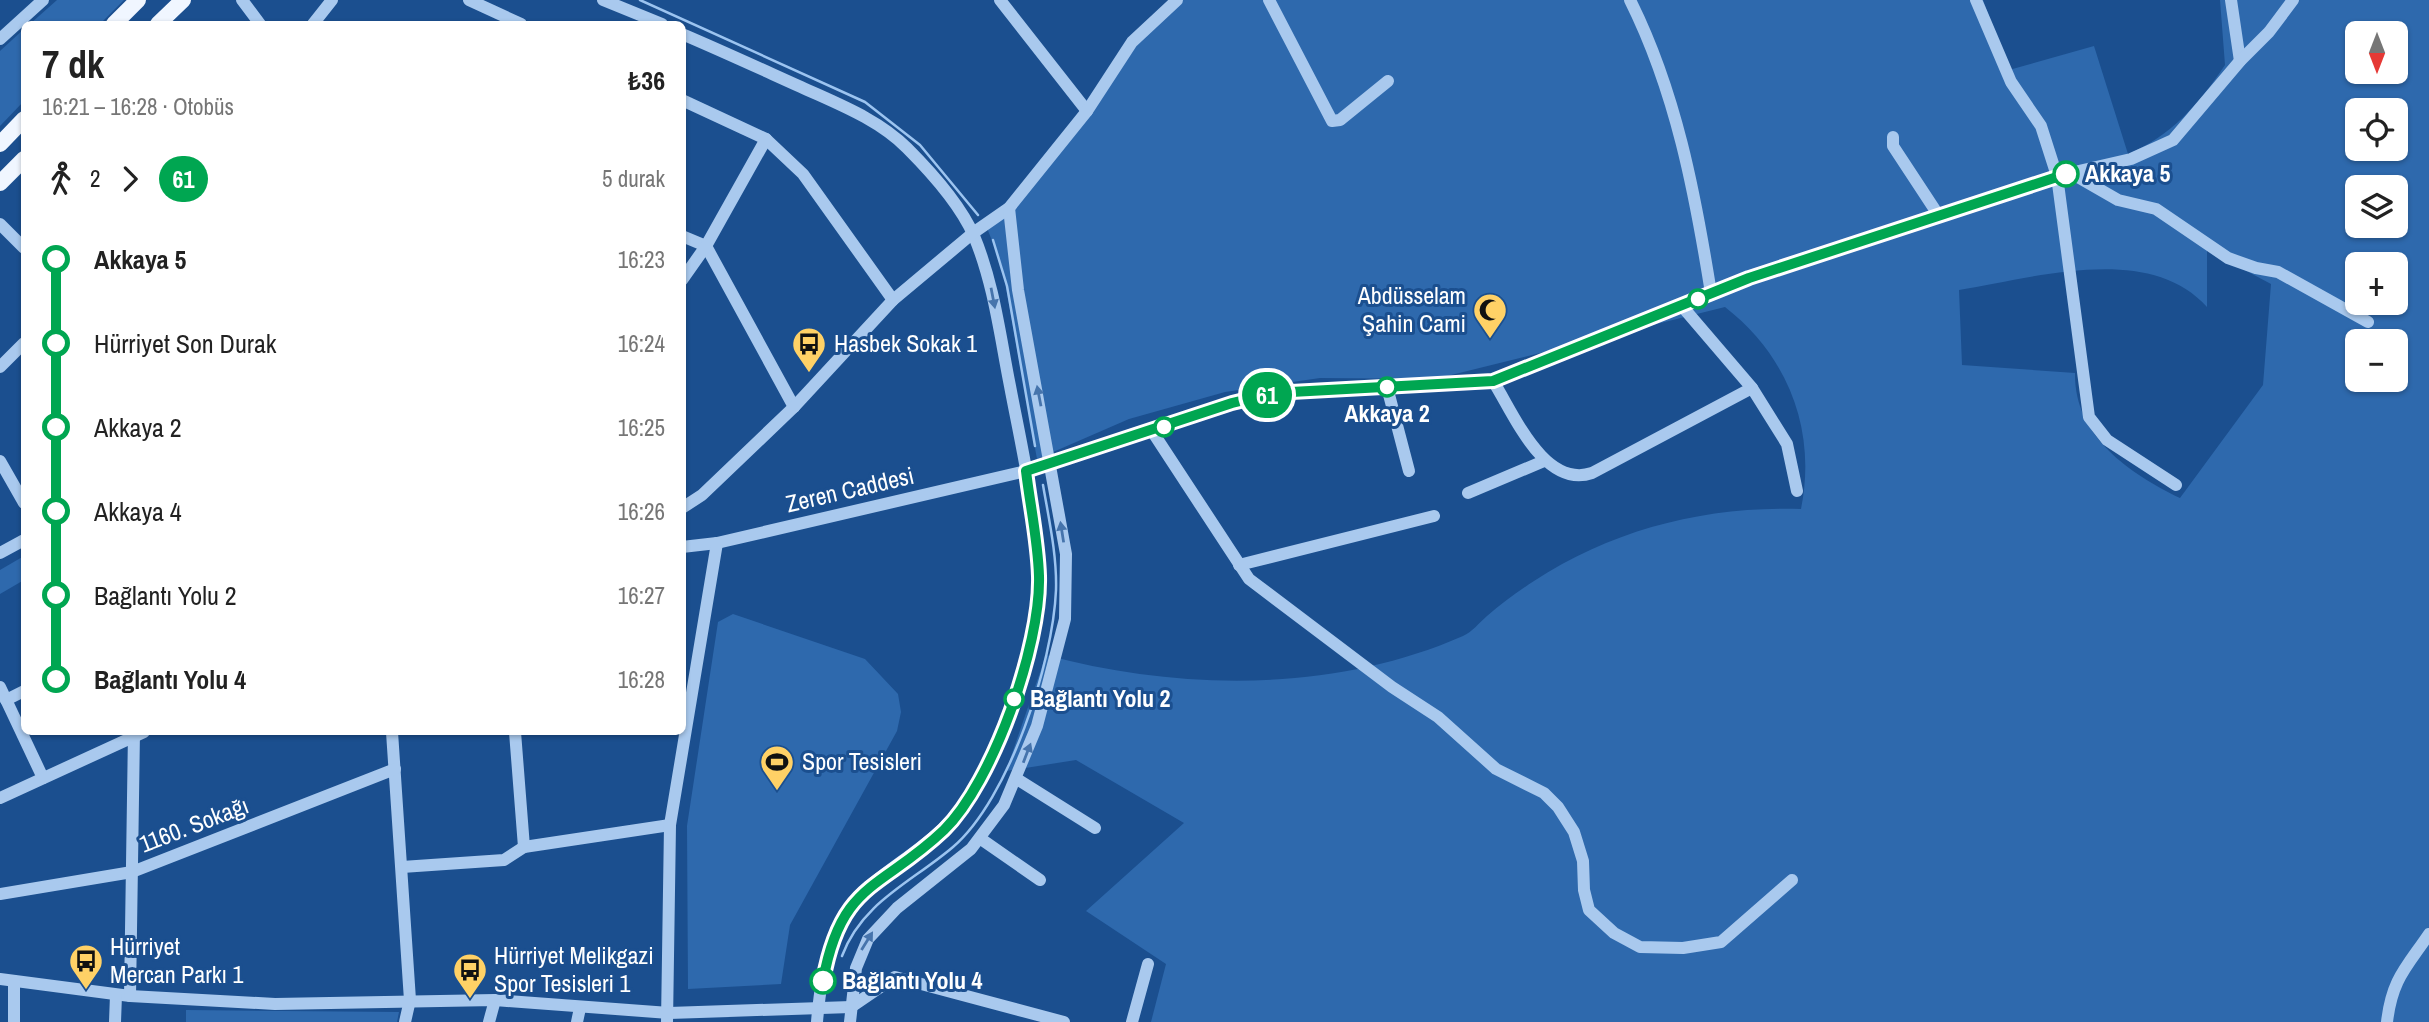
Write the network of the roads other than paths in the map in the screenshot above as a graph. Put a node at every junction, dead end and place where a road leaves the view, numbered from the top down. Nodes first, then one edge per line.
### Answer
1 (43, 0) edge
2 (138, 0) edge
3 (183, 0) edge
4 (242, 0) edge
5 (332, 0) edge
6 (469, 0) edge
7 (603, 0) edge
8 (1000, 0) edge
9 (1177, 0) edge
10 (1269, 0) edge
11 (1630, 0) edge
12 (1976, 0) edge
13 (2231, 0) edge
14 (2293, 0) edge
15 (117, 21) edge
16 (161, 21) edge
17 (258, 21) edge
18 (315, 21) edge
19 (514, 21) edge
20 (655, 21) edge
21 (686, 36) edge
22 (0, 39) edge
23 (2240, 61) junction
24 (1388, 80) dead end
25 (686, 102) edge
26 (1087, 111) junction
27 (21, 122) edge
28 (1893, 137) dead end
29 (766, 139) junction
30 (0, 144) edge
31 (21, 162) edge
32 (2065, 175) junction
33 (0, 183) edge
34 (1009, 208) junction
35 (1939, 216) junction
36 (0, 224) edge
37 (973, 233) junction
38 (686, 238) edge
39 (21, 245) edge
40 (706, 246) junction
41 (686, 274) edge
42 (1711, 293) junction
43 (892, 300) junction
44 (1681, 305) junction
45 (2368, 322) dead end
46 (21, 346) edge
47 (0, 368) edge
48 (1493, 381) junction
49 (1387, 387) junction
50 (1752, 388) junction
51 (794, 407) junction
52 (1152, 431) junction
53 (0, 461) edge
54 (1544, 461) junction
55 (1052, 463) junction
56 (1026, 471) junction
57 (1409, 471) dead end
58 (2176, 485) dead end
59 (1797, 491) dead end
60 (1468, 494) dead end
61 (21, 498) edge
62 (686, 505) edge
63 (1434, 516) dead end
64 (21, 542) edge
65 (717, 543) junction
66 (686, 547) edge
67 (0, 553) edge
68 (1239, 565) junction
69 (0, 687) edge
70 (21, 692) edge
71 (687, 697) edge
72 (6, 700) junction
73 (21, 732) edge
74 (23, 735) edge
75 (134, 735) edge
76 (138, 735) edge
77 (392, 735) edge
78 (515, 735) edge
79 (682, 735) edge
80 (395, 769) junction
81 (43, 778) junction
82 (1017, 779) junction
83 (0, 798) edge
84 (670, 825) junction
85 (1094, 828) dead end
86 (981, 839) junction
87 (524, 847) junction
88 (402, 867) junction
89 (132, 872) junction
90 (1040, 880) dead end
91 (1792, 880) dead end
92 (0, 894) edge
93 (2429, 934) edge
94 (1148, 964) dead end
95 (0, 979) edge
96 (14, 981) junction
97 (116, 995) junction
98 (130, 996) junction
99 (410, 1000) junction
100 (495, 1000) junction
101 (818, 1006) junction
102 (851, 1007) junction
103 (580, 1008) junction
104 (668, 1018) edge
105 (1030, 1018) edge
106 (14, 1022) edge
107 (115, 1022) edge
108 (405, 1022) edge
109 (489, 1022) edge
110 (577, 1022) edge
111 (817, 1022) edge
112 (850, 1022) edge
113 (1064, 1022) edge
114 (1132, 1022) edge
115 (2387, 1022) edge

1 - 22 street
2 - 15 main road
3 - 16 main road
4 - 17 street
5 - 18 street
6 - 19 street
7 - 20 street
8 - 26 street
9 - 26 street
10 - 24 street
11 - 42 street
12 - 32 street
13 - 23 street
14 - 23 street, Zeren Caddesi
21 - 37 street
23 - 32 street, Zeren Caddesi
25 - 29 street
26 - 34 street
27 - 30 main road
28 - 35 street
29 - 40 street
29 - 43 street
31 - 33 main road
32 - 35 street, Zeren Caddesi
32 - 45 street
32 - 58 street
34 - 37 street
55 -> 34 street
35 - 42 street, Zeren Caddesi
36 - 39 street
37 - 43 street
37 -> 56 street
38 - 40 street
40 - 41 street
40 - 51 street
42 - 44 street, Zeren Caddesi
43 - 51 street
44 - 48 street, Zeren Caddesi
44 - 50 street
46 - 47 street
48 - 49 street, Zeren Caddesi
48 - 54 street
49 - 52 street, Zeren Caddesi
49 - 57 street
50 - 54 street
50 - 59 street
51 - 62 street
52 - 55 street, Zeren Caddesi
52 - 68 street
53 - 61 street
54 - 60 street
55 - 56 street, Zeren Caddesi
82 -> 55 street
56 - 65 street, Zeren Caddesi
56 - 101 street
63 - 68 street
64 - 67 street
65 - 66 street, Zeren Caddesi
65 - 71 street
68 - 91 street
69 - 72 street
70 - 72 street
72 - 73 street
74 - 81 street
75 - 81 street
76 - 89 street
77 - 80 street
78 - 87 street
79 - 84 street
80 - 88 street
80 - 89 street, 1160. Sokağı
81 - 83 street
82 - 85 street
82 - 86 street
84 - 87 street
84 - 104 street
86 - 90 street
102 -> 86 street
87 - 88 street
88 - 99 street
89 - 92 street, 1160. Sokağı
89 - 98 street
93 - 115 street
94 - 114 street
95 - 96 street
96 - 97 street
96 - 106 street
97 - 98 street
97 - 107 street
98 - 99 street
99 - 100 street
99 - 108 street
100 - 103 street
100 - 109 street
101 - 102 street
101 - 104 street
101 - 111 street
102 - 105 street
102 - 112 street
103 - 104 street
103 - 110 street
105 - 113 street

